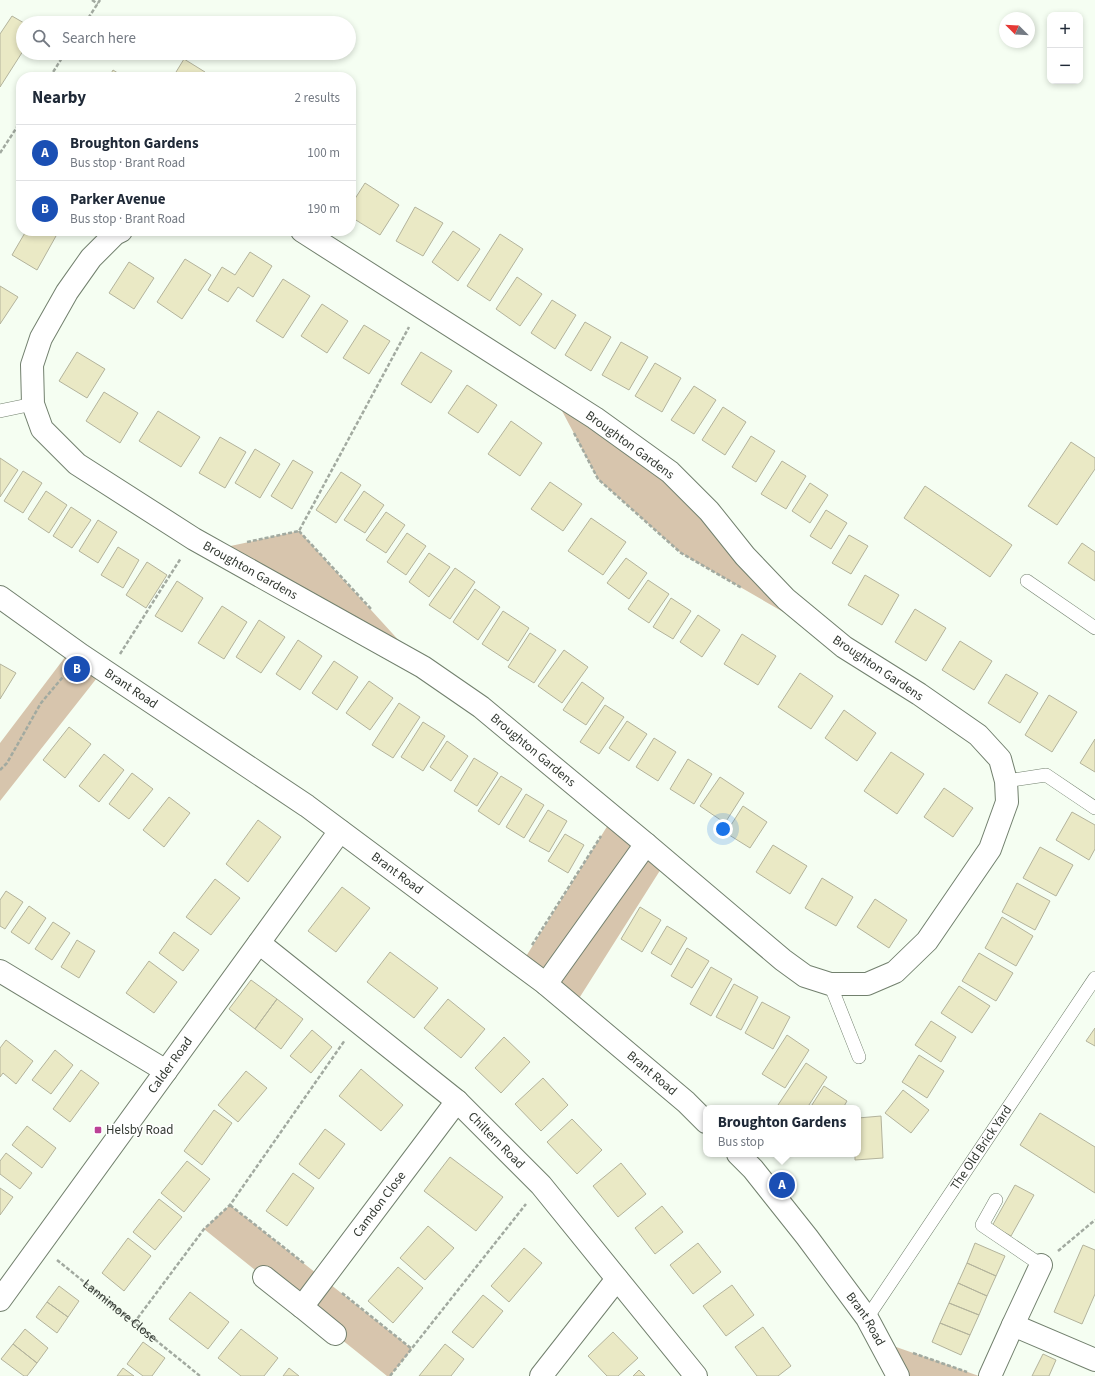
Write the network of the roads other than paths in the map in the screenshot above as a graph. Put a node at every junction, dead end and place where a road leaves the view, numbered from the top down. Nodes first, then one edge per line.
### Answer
1 (113, 236) edge
2 (310, 236) edge
3 (33, 404) junction
4 (0, 411) edge
5 (1027, 581) dead end
6 (0, 597) edge
7 (0, 609) edge
8 (1095, 628) edge
9 (77, 652) junction
10 (1006, 781) junction
11 (1095, 808) edge
12 (340, 831) junction
13 (646, 844) junction
14 (368, 852) junction
15 (259, 943) junction
16 (0, 971) edge
17 (1095, 978) edge
18 (548, 980) junction
19 (830, 984) junction
20 (859, 1057) dead end
21 (166, 1071) junction
22 (457, 1102) junction
23 (703, 1119) edge
24 (741, 1157) edge
25 (996, 1200) dead end
26 (1041, 1265) joint
27 (264, 1277) dead end
28 (617, 1279) junction
29 (0, 1300) edge
30 (302, 1307) junction
31 (867, 1318) junction
32 (1013, 1324) junction
33 (335, 1334) dead end
34 (1095, 1360) edge
35 (981, 1375) edge
36 (542, 1376) edge
37 (696, 1376) edge
38 (898, 1376) edge

1 - 3 street, Broughton Gardens
2 - 10 street, Broughton Gardens
3 - 4 lane
3 - 13 street, Broughton Gardens
5 - 8 lane
6 - 9 street, Brant Road
7 - 9 street, Brant Road
9 - 12 street, Brant Road
10 - 11 lane
10 - 19 street, Broughton Gardens
12 - 14 street, Brant Road
12 - 15 street, Calder Road
13 - 18 street
13 - 19 street, Broughton Gardens
14 - 18 street, Brant Road
14 - 18 street
15 - 21 street, Calder Road
15 - 22 street, Chiltern Road
16 - 21 street
17 - 31 lane, The Old Brick Yard
18 - 23 street, Brant Road
19 - 20 lane
21 - 29 street, Calder Road
22 - 28 street, Chiltern Road
22 - 30 street, Camdon Close
24 - 31 street, Brant Road
25 - 26 lane
26 - 32 street
27 - 30 street
28 - 36 street
28 - 37 street, Chiltern Road
30 - 33 street
31 - 38 street, Brant Road
32 - 34 street
32 - 35 street

